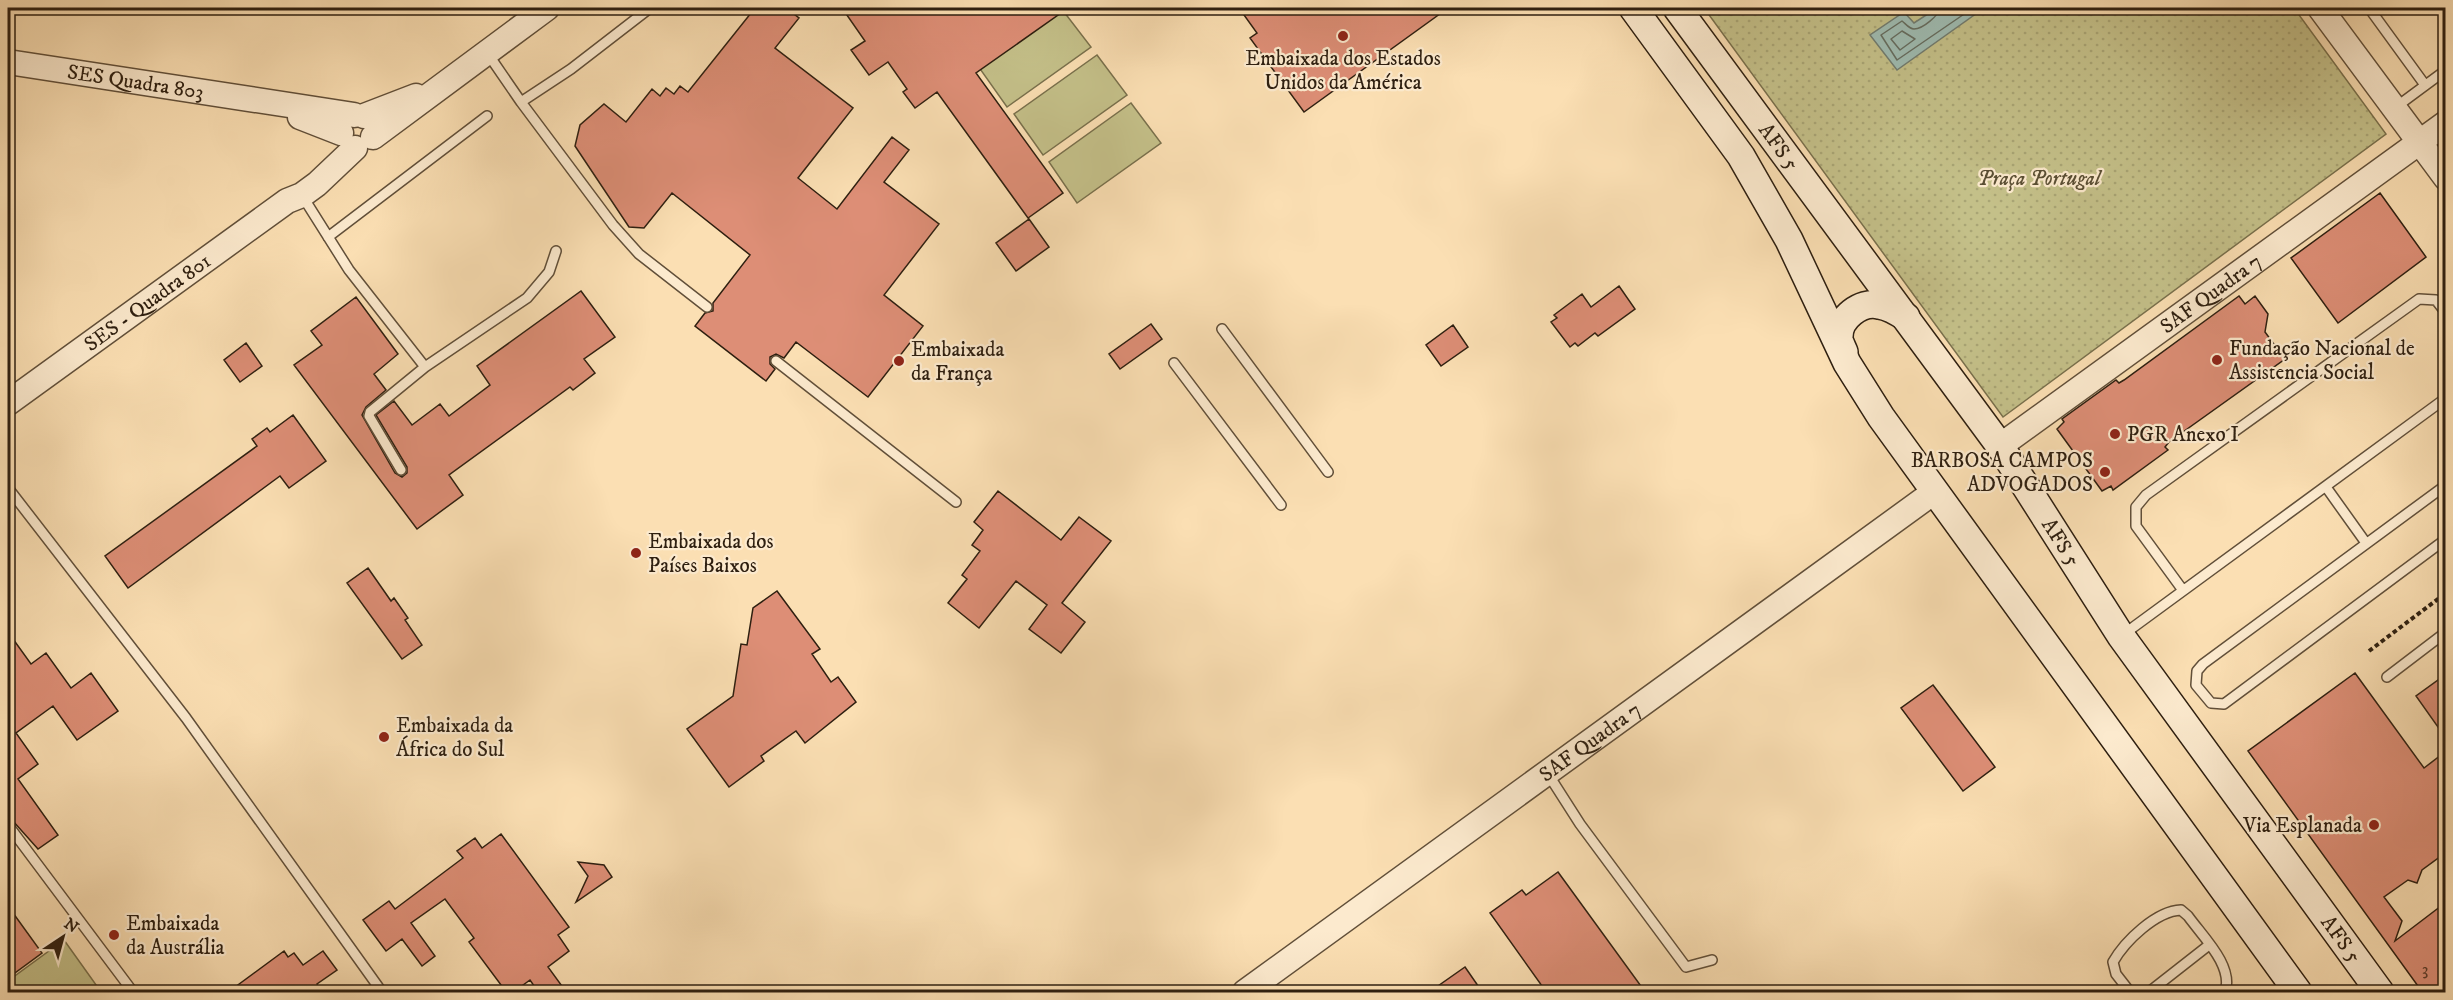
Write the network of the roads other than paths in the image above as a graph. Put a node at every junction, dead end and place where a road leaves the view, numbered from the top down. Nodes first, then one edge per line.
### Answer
1 (547, 8) edge
2 (650, 8) edge
3 (1633, 8) edge
4 (1677, 8) edge
5 (2320, 8) edge
6 (2369, 8) edge
7 (486, 52) junction
8 (8, 62) edge
9 (2445, 70) edge
10 (2425, 85) junction
11 (521, 102) junction
12 (2394, 108) junction
13 (487, 116) dead end
14 (2445, 123) edge
15 (355, 131) junction
16 (2419, 141) junction
17 (2444, 173) edge
18 (295, 195) junction
19 (328, 237) junction
20 (556, 251) dead end
21 (707, 307) dead end
22 (2445, 313) edge
23 (1907, 317) junction
24 (1222, 329) dead end
25 (776, 362) dead end
26 (1174, 363) dead end
27 (1847, 363) junction
28 (425, 367) junction
29 (2445, 398) edge
30 (8, 403) edge
31 (2000, 446) junction
32 (401, 470) dead end
33 (1328, 472) dead end
34 (2445, 485) edge
35 (2326, 487) junction
36 (8, 488) edge
37 (1934, 492) junction
38 (956, 502) dead end
39 (1281, 505) dead end
40 (2444, 542) edge
41 (2366, 543) junction
42 (2182, 589) junction
43 (2445, 633) edge
44 (2121, 636) junction
45 (2387, 677) dead end
46 (1548, 774) junction
47 (8, 825) edge
48 (2209, 945) junction
49 (1712, 960) dead end
50 (133, 993) edge
51 (382, 993) edge
52 (1245, 993) edge
53 (2130, 993) edge
54 (2149, 993) edge
55 (2225, 993) edge
56 (2298, 993) edge
57 (2380, 993) edge

1 - 7 street, SES - Quadra 801
2 - 11 lane
3 - 27 main road, AFS 5
4 - 23 main road, AFS 5
5 - 12 street
6 - 10 lane
7 - 11 lane
7 - 15 street, SES - Quadra 801
8 - 15 street, SES Quadra 803
9 - 10 lane
10 - 12 lane
11 - 21 lane
12 - 16 street
13 - 19 lane
14 - 16 street, SAF Quadra 7
15 - 18 street, SES - Quadra 801
16 - 17 street
16 - 31 street, SAF Quadra 7
18 - 19 lane
18 - 30 street, SES - Quadra 801
19 - 28 lane
20 - 28 lane
22 - 42 lane
23 - 27 main road
23 - 31 main road, AFS 5
24 - 33 lane
25 - 38 lane
26 - 39 lane
27 - 37 main road, AFS 5
28 - 32 lane
29 - 35 lane
31 - 44 main road, AFS 5
34 - 41 lane
35 - 41 lane
35 - 42 lane
36 - 51 lane
37 - 46 street, SAF Quadra 7
37 - 56 main road, AFS 5
40 - 41 lane
42 - 44 lane
43 - 45 lane
44 - 57 main road, AFS 5
46 - 49 lane
46 - 52 street, SAF Quadra 7
47 - 50 lane
48 - 53 lane
48 - 54 lane
48 - 55 lane

